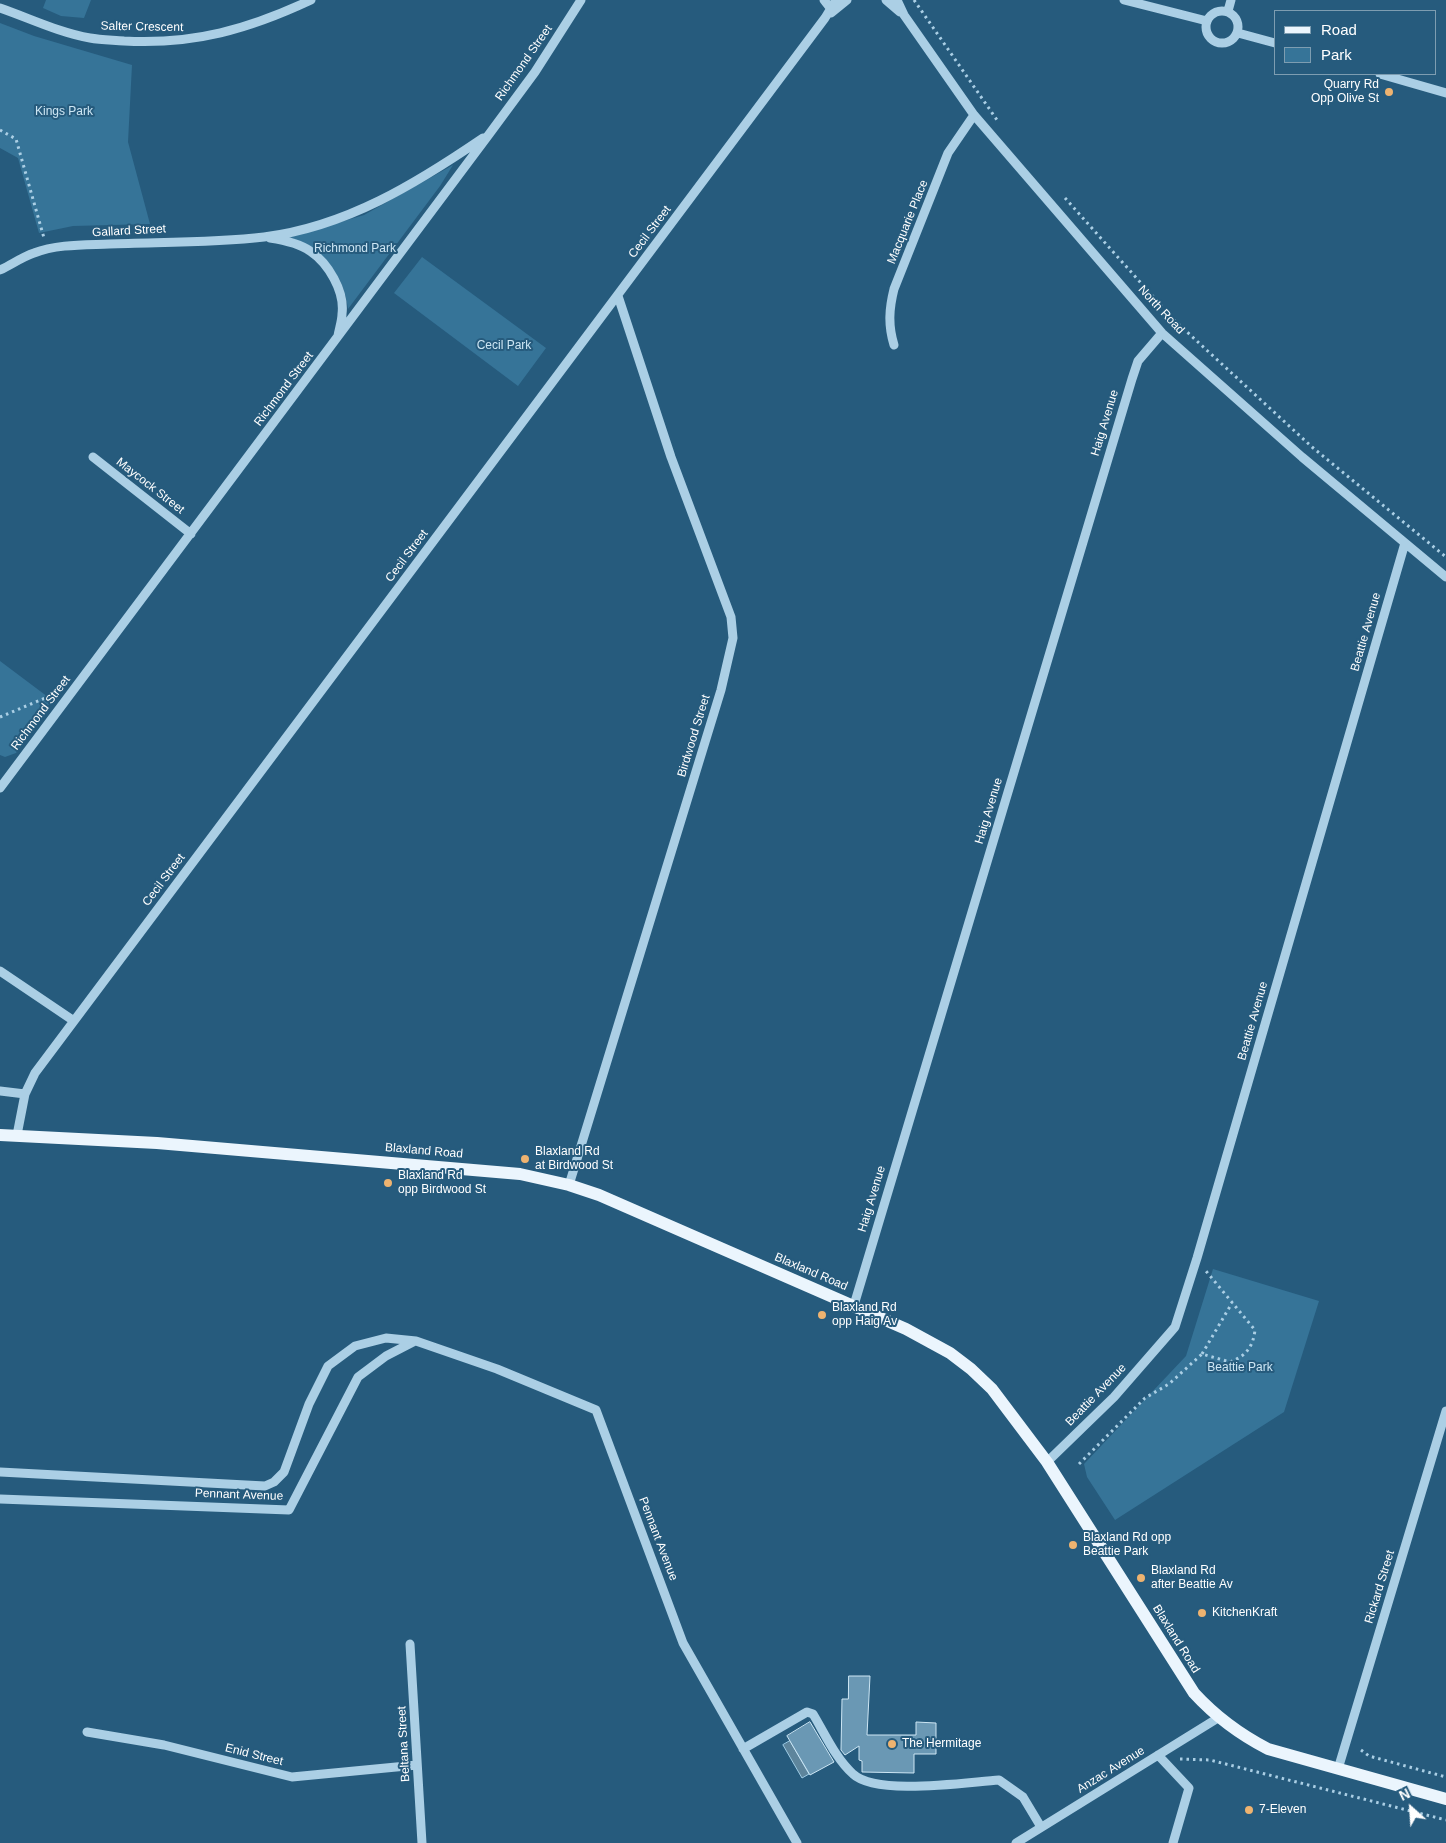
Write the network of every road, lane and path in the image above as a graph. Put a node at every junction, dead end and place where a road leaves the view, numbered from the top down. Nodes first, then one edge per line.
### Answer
1 (311, 0) edge
2 (582, 0) edge
3 (824, 0) edge
4 (836, 0) edge
5 (847, 0) edge
6 (886, 0) edge
7 (896, 0) edge
8 (914, 0) edge
9 (1124, 0) edge
10 (1231, 0) edge
11 (0, 8) edge
12 (831, 9) junction
13 (1228, 11) junction
14 (904, 15) junction
15 (825, 18) junction
16 (1207, 21) junction
17 (1238, 32) junction
18 (1274, 43) edge
19 (1383, 75) edge
20 (1446, 93) edge
21 (974, 115) junction
22 (1000, 124) dead end
23 (0, 130) edge
24 (490, 134) junction
25 (1064, 197) dead end
26 (264, 237) junction
27 (48, 250) junction
28 (0, 270) edge
29 (618, 296) junction
30 (1162, 333) junction
31 (337, 340) junction
32 (894, 345) dead end
33 (93, 458) dead end
34 (191, 534) junction
35 (1404, 542) junction
36 (1446, 557) edge
37 (1446, 577) edge
38 (79, 683) junction
39 (0, 717) edge
40 (2, 783) edge
41 (0, 971) edge
42 (74, 1021) junction
43 (0, 1091) edge
44 (25, 1094) junction
45 (0, 1135) edge
46 (17, 1135) junction
47 (569, 1185) junction
48 (1197, 1258) junction
49 (1232, 1303) junction
50 (854, 1305) junction
51 (416, 1341) junction
52 (1202, 1354) junction
53 (1446, 1411) edge
54 (1047, 1462) junction
55 (1080, 1464) dead end
56 (0, 1472) edge
57 (0, 1499) edge
58 (410, 1644) dead end
59 (1218, 1718) junction
60 (87, 1732) dead end
61 (743, 1749) junction
62 (1168, 1749) junction
63 (1361, 1750) dead end
64 (1158, 1756) junction
65 (418, 1765) junction
66 (1338, 1769) junction
67 (1446, 1777) edge
68 (1446, 1799) edge
69 (1446, 1820) edge
70 (1041, 1827) junction
71 (422, 1843) edge
72 (797, 1843) edge
73 (1016, 1843) edge
74 (1173, 1843) edge

1 - 11 street, Salter Crescent
2 - 24 street, Richmond Street
3 - 12 street
4 - 12 street, Cecil Street
5 - 15 street
6 - 14 street, North Road
7 - 14 street, North Road
8 - 22 path
9 - 16 street
10 - 13 street
12 - 15 street, Cecil Street
13 - 16 street
13 - 17 street
14 - 21 street, North Road
15 - 29 street, Cecil Street
16 - 17 street
17 - 18 street
19 - 20 street
21 - 30 street, North Road
21 - 32 street, Macquarie Place
23 - 27 path
24 - 26 street, Gallard Street
24 - 31 street, Richmond Street
25 - 36 path
26 - 27 street, Gallard Street
26 - 31 street, Gallard Street
27 - 28 street, Gallard Street
29 - 42 street, Cecil Street
29 - 47 street, Birdwood Street
30 - 35 street, North Road
30 - 50 street, Haig Avenue
31 - 34 street, Richmond Street
33 - 34 street, Maycock Street
34 - 38 street, Richmond Street
35 - 37 street, North Road
35 - 48 street, Beattie Avenue
38 - 39 path
38 - 40 street, Richmond Street
41 - 42 street
42 - 44 street, Cecil Street
43 - 44 street
44 - 46 street, Cecil Street
45 - 46 main road, Blaxland Road
46 - 47 main road, Blaxland Road
47 - 50 main road, Blaxland Road
48 - 49 path
48 - 54 street, Beattie Avenue
49 - 52 path
49 - 52 path
50 - 54 main road, Blaxland Road
51 - 56 street, Pennant Avenue
51 - 57 street, Pennant Avenue
51 - 61 street, Pennant Avenue
52 - 55 path
53 - 66 street, Rickard Street
54 - 59 main road, Blaxland Road
58 - 65 street, Beltana Street
59 - 62 street, Anzac Avenue
59 - 66 main road, Blaxland Road
60 - 65 street, Enid Street
61 - 70 street
61 - 72 street, Pennant Avenue
62 - 64 street, Anzac Avenue
62 - 69 path
63 - 67 path
64 - 70 street, Anzac Avenue
64 - 74 street
65 - 71 street, Beltana Street
66 - 68 main road, Blaxland Road
70 - 73 street, Anzac Avenue

